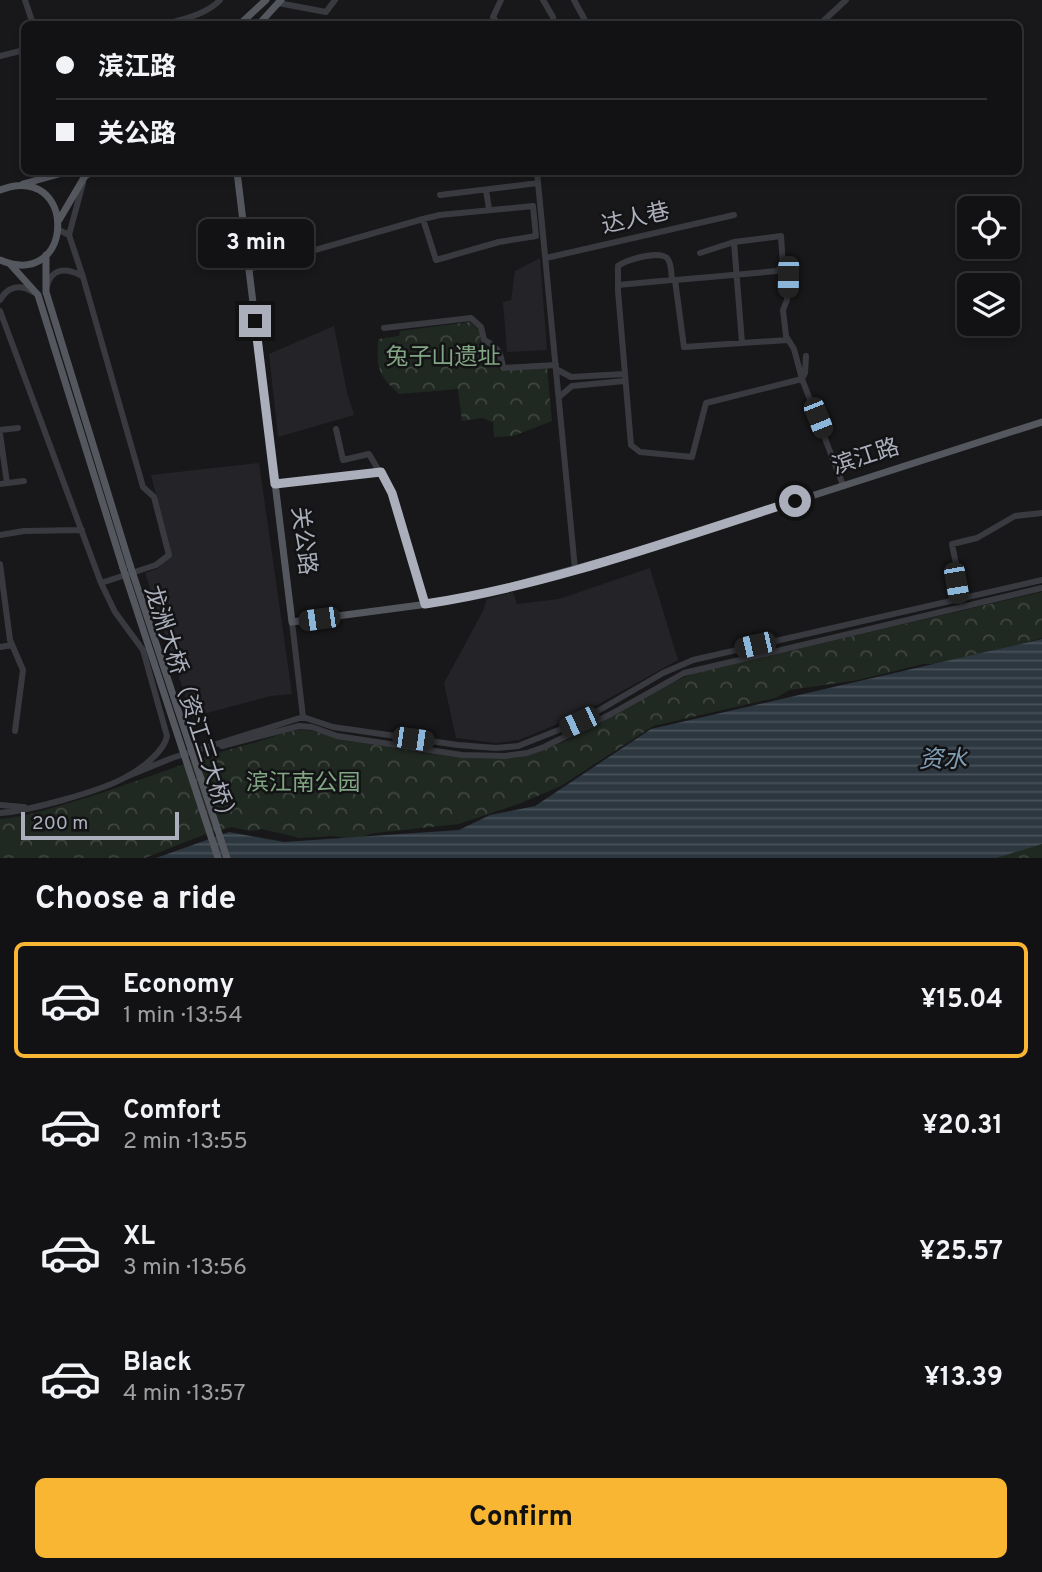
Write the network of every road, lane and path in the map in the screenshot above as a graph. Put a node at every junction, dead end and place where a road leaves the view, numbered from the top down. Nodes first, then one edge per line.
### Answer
1 (26, 0) edge
2 (220, 0) edge
3 (264, 0) edge
4 (335, 0) edge
5 (501, 0) edge
6 (543, 0) edge
7 (574, 0) edge
8 (846, 0) edge
9 (279, 2) edge
10 (32, 21) edge
11 (177, 21) edge
12 (243, 21) edge
13 (262, 21) edge
14 (496, 21) edge
15 (553, 21) edge
16 (585, 21) edge
17 (823, 21) edge
18 (21, 51) edge
19 (0, 56) edge
20 (55, 175) edge
21 (87, 175) edge
22 (88, 175) edge
23 (237, 175) edge
24 (537, 175) edge
25 (538, 183) junction
26 (20, 185) junction
27 (0, 190) edge
28 (486, 190) junction
29 (440, 195) dead end
30 (489, 209) junction
31 (734, 215) dead end
32 (424, 219) junction
33 (59, 220) junction
34 (59, 230) junction
35 (69, 235) junction
36 (734, 242) junction
37 (700, 253) dead end
38 (46, 255) junction
39 (546, 258) junction
40 (0, 260) edge
41 (10, 264) junction
42 (249, 269) junction
43 (737, 274) junction
44 (83, 277) junction
45 (788, 277) dead end
46 (674, 280) junction
47 (618, 285) junction
48 (42, 293) junction
49 (0, 300) edge
50 (0, 311) edge
51 (384, 328) dead end
52 (9, 335) junction
53 (0, 336) edge
54 (788, 340) junction
55 (742, 343) junction
56 (806, 356) dead end
57 (556, 367) junction
58 (624, 377) junction
59 (802, 379) junction
60 (559, 397) junction
61 (1042, 422) edge
62 (18, 428) dead end
63 (336, 429) dead end
64 (0, 432) edge
65 (381, 472) junction
66 (24, 481) dead end
67 (4, 484) edge
68 (275, 484) junction
69 (843, 485) junction
70 (1042, 513) edge
71 (82, 530) junction
72 (0, 535) edge
73 (0, 565) edge
74 (126, 566) junction
75 (575, 569) junction
76 (1042, 580) edge
77 (101, 583) junction
78 (1042, 588) edge
79 (959, 598) junction
80 (425, 604) junction
81 (292, 622) junction
82 (12, 645) junction
83 (0, 647) edge
84 (303, 717) junction
85 (15, 731) dead end
86 (215, 748) dead end
87 (128, 776) junction
88 (0, 805) edge
89 (33, 807) junction
90 (0, 813) edge
91 (218, 858) edge
92 (227, 858) edge

1 - 10 street
2 - 11 street
3 - 12 main road
4 - 9 street
5 - 14 street
6 - 15 street
7 - 16 street
8 - 17 street
9 - 13 main road
18 - 19 street
20 - 26 main road
21 - 33 main road
22 - 35 street
23 - 42 main road, 关公路
24 - 25 street
25 - 28 street
25 - 39 street
26 - 27 main road
26 - 33 main road
28 - 29 street
28 - 30 street
30 - 32 street
30 - 32 street
31 - 39 street, 达人巷
32 - 42 street
33 - 34 main road
34 - 35 street
34 - 38 main road
35 - 44 street
36 - 37 street
36 - 43 street
36 - 43 street
38 - 41 main road
38 - 48 main road
39 - 57 street
40 - 41 main road
41 - 48 main road
42 - 68 main road, 关公路
43 - 46 street
43 - 55 street
44 - 48 street
44 - 77 street
45 - 54 street
46 - 47 street
46 - 47 street
46 - 55 street
47 - 58 street
48 - 49 street
48 - 74 main road
50 - 52 street
51 - 57 street
52 - 53 street
52 - 71 street
54 - 55 street
54 - 59 street
56 - 59 street
57 - 58 street
57 - 60 street
58 - 59 street
58 - 60 street
59 - 69 street
60 - 75 street
61 - 69 main road, 滨江路
62 - 64 street
63 - 65 street
64 - 67 street
65 - 68 street
65 - 80 street
66 - 67 street
68 - 81 main road, 关公路
69 - 75 main road, 滨江路
70 - 79 street
71 - 72 street
71 - 77 street
73 - 82 street
74 - 91 main road, 龙洲大桥（资江三大桥）, bridge
74 - 92 main road, 龙洲大桥（资江三大桥）, bridge
75 - 80 main road, 滨江路
76 - 79 street
77 - 87 street
78 - 86 street
79 - 84 street
80 - 81 main road, 滨江路
81 - 84 street
82 - 83 street
82 - 85 street
84 - 87 street
87 - 89 street
88 - 89 street
89 - 90 street

